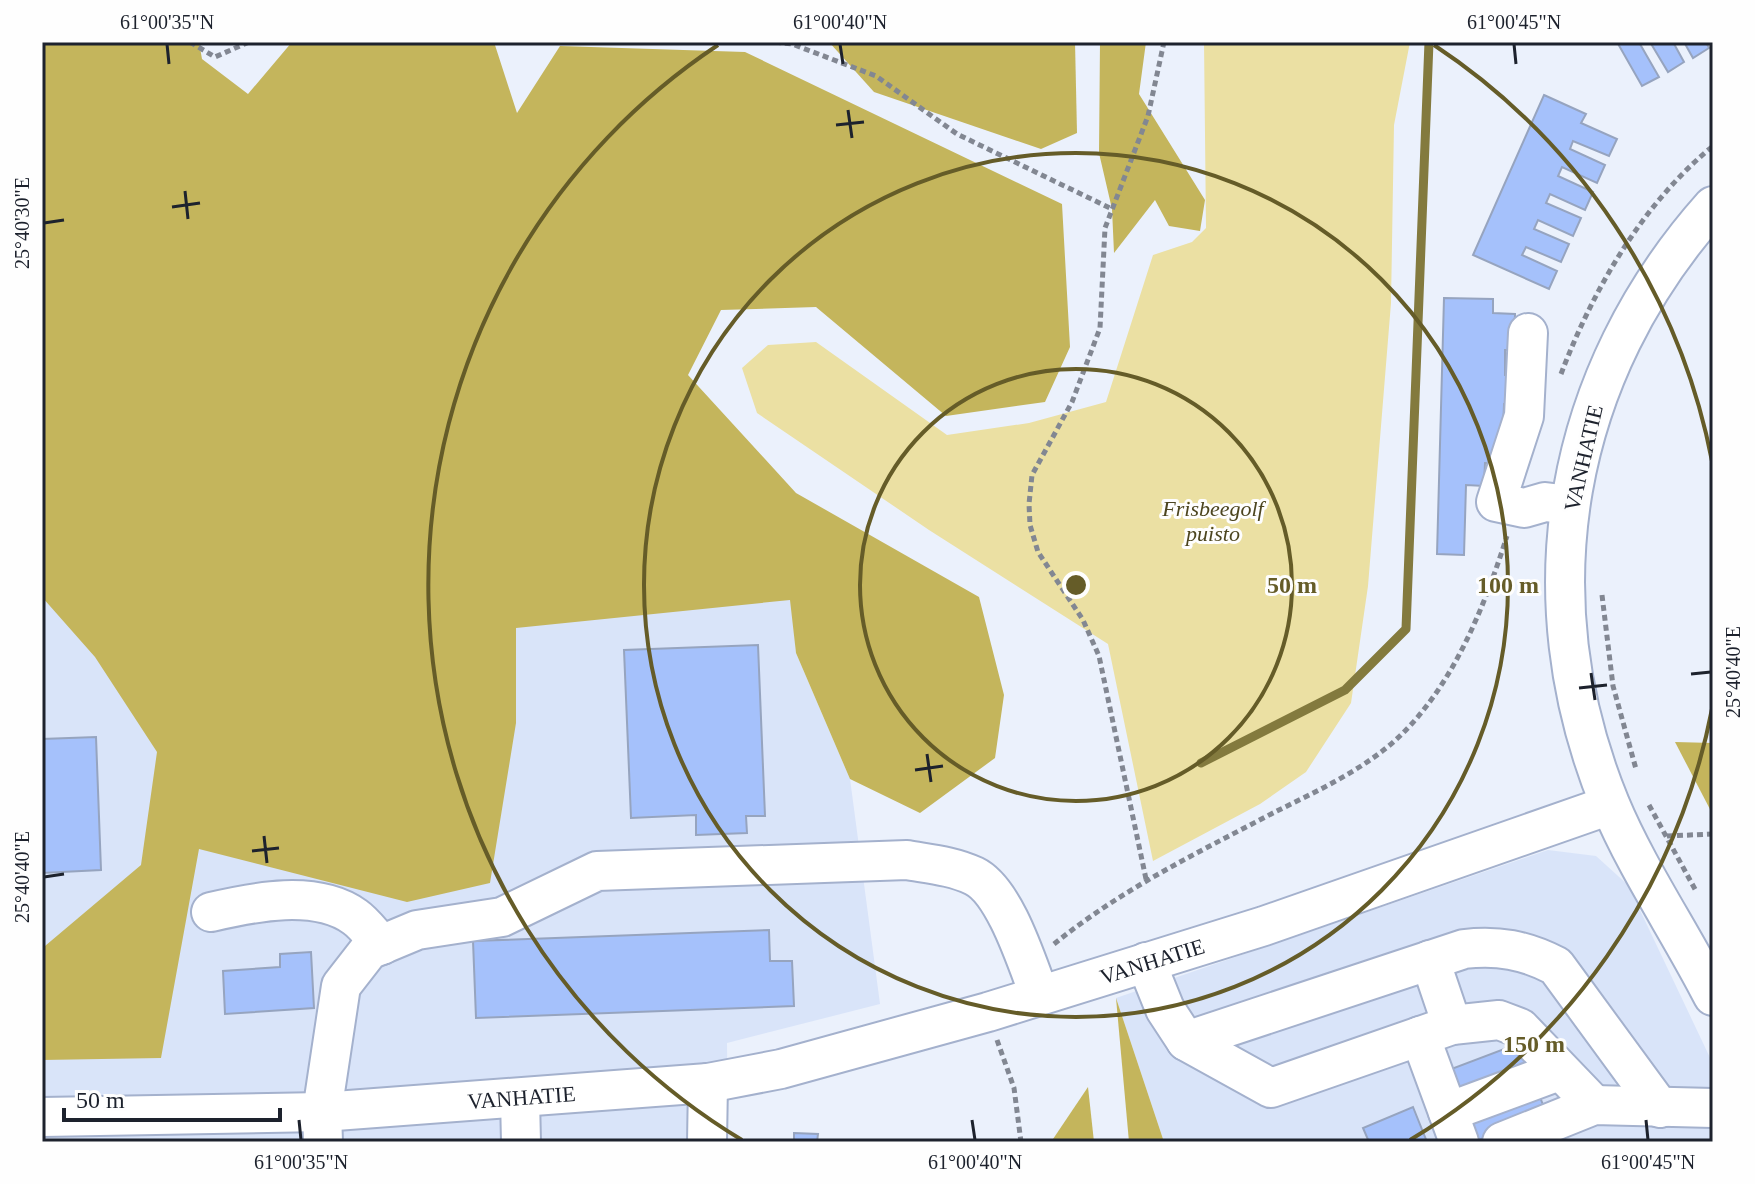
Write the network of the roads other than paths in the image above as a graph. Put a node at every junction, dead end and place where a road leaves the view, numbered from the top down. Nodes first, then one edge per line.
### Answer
1 (1713, 206) edge
2 (1528, 333) dead end
3 (1570, 505) junction
4 (1626, 799) junction
5 (211, 912) dead end
6 (382, 945) junction
7 (1430, 960) junction
8 (1146, 962) junction
9 (1034, 980) junction
10 (1713, 996) edge
11 (1436, 1030) junction
12 (1186, 1041) junction
13 (1559, 1071) junction
14 (708, 1083) junction
15 (520, 1099) junction
16 (1594, 1105) junction
17 (1660, 1108) junction
18 (1713, 1108) edge
19 (42, 1117) edge
20 (323, 1127) edge
21 (1453, 1127) edge
22 (241, 1128) edge
23 (521, 1142) edge
24 (707, 1142) edge
25 (1502, 1142) edge

1 - 3 street, VANHATIE
2 - 3 street
3 - 4 street, VANHATIE
4 - 8 street, VANHATIE
4 - 10 street
5 - 6 street
6 - 9 street
6 - 20 street
7 - 11 street
7 - 12 street
7 - 17 street
8 - 9 street, VANHATIE
8 - 12 street
9 - 14 street, VANHATIE
11 - 12 street
11 - 13 street
11 - 21 street
13 - 16 street
13 - 21 street
14 - 15 street, VANHATIE
14 - 24 street
15 - 20 street, VANHATIE
15 - 23 street
16 - 17 street
16 - 25 street
17 - 18 street
19 - 22 street, VANHATIE
20 - 22 street, VANHATIE

